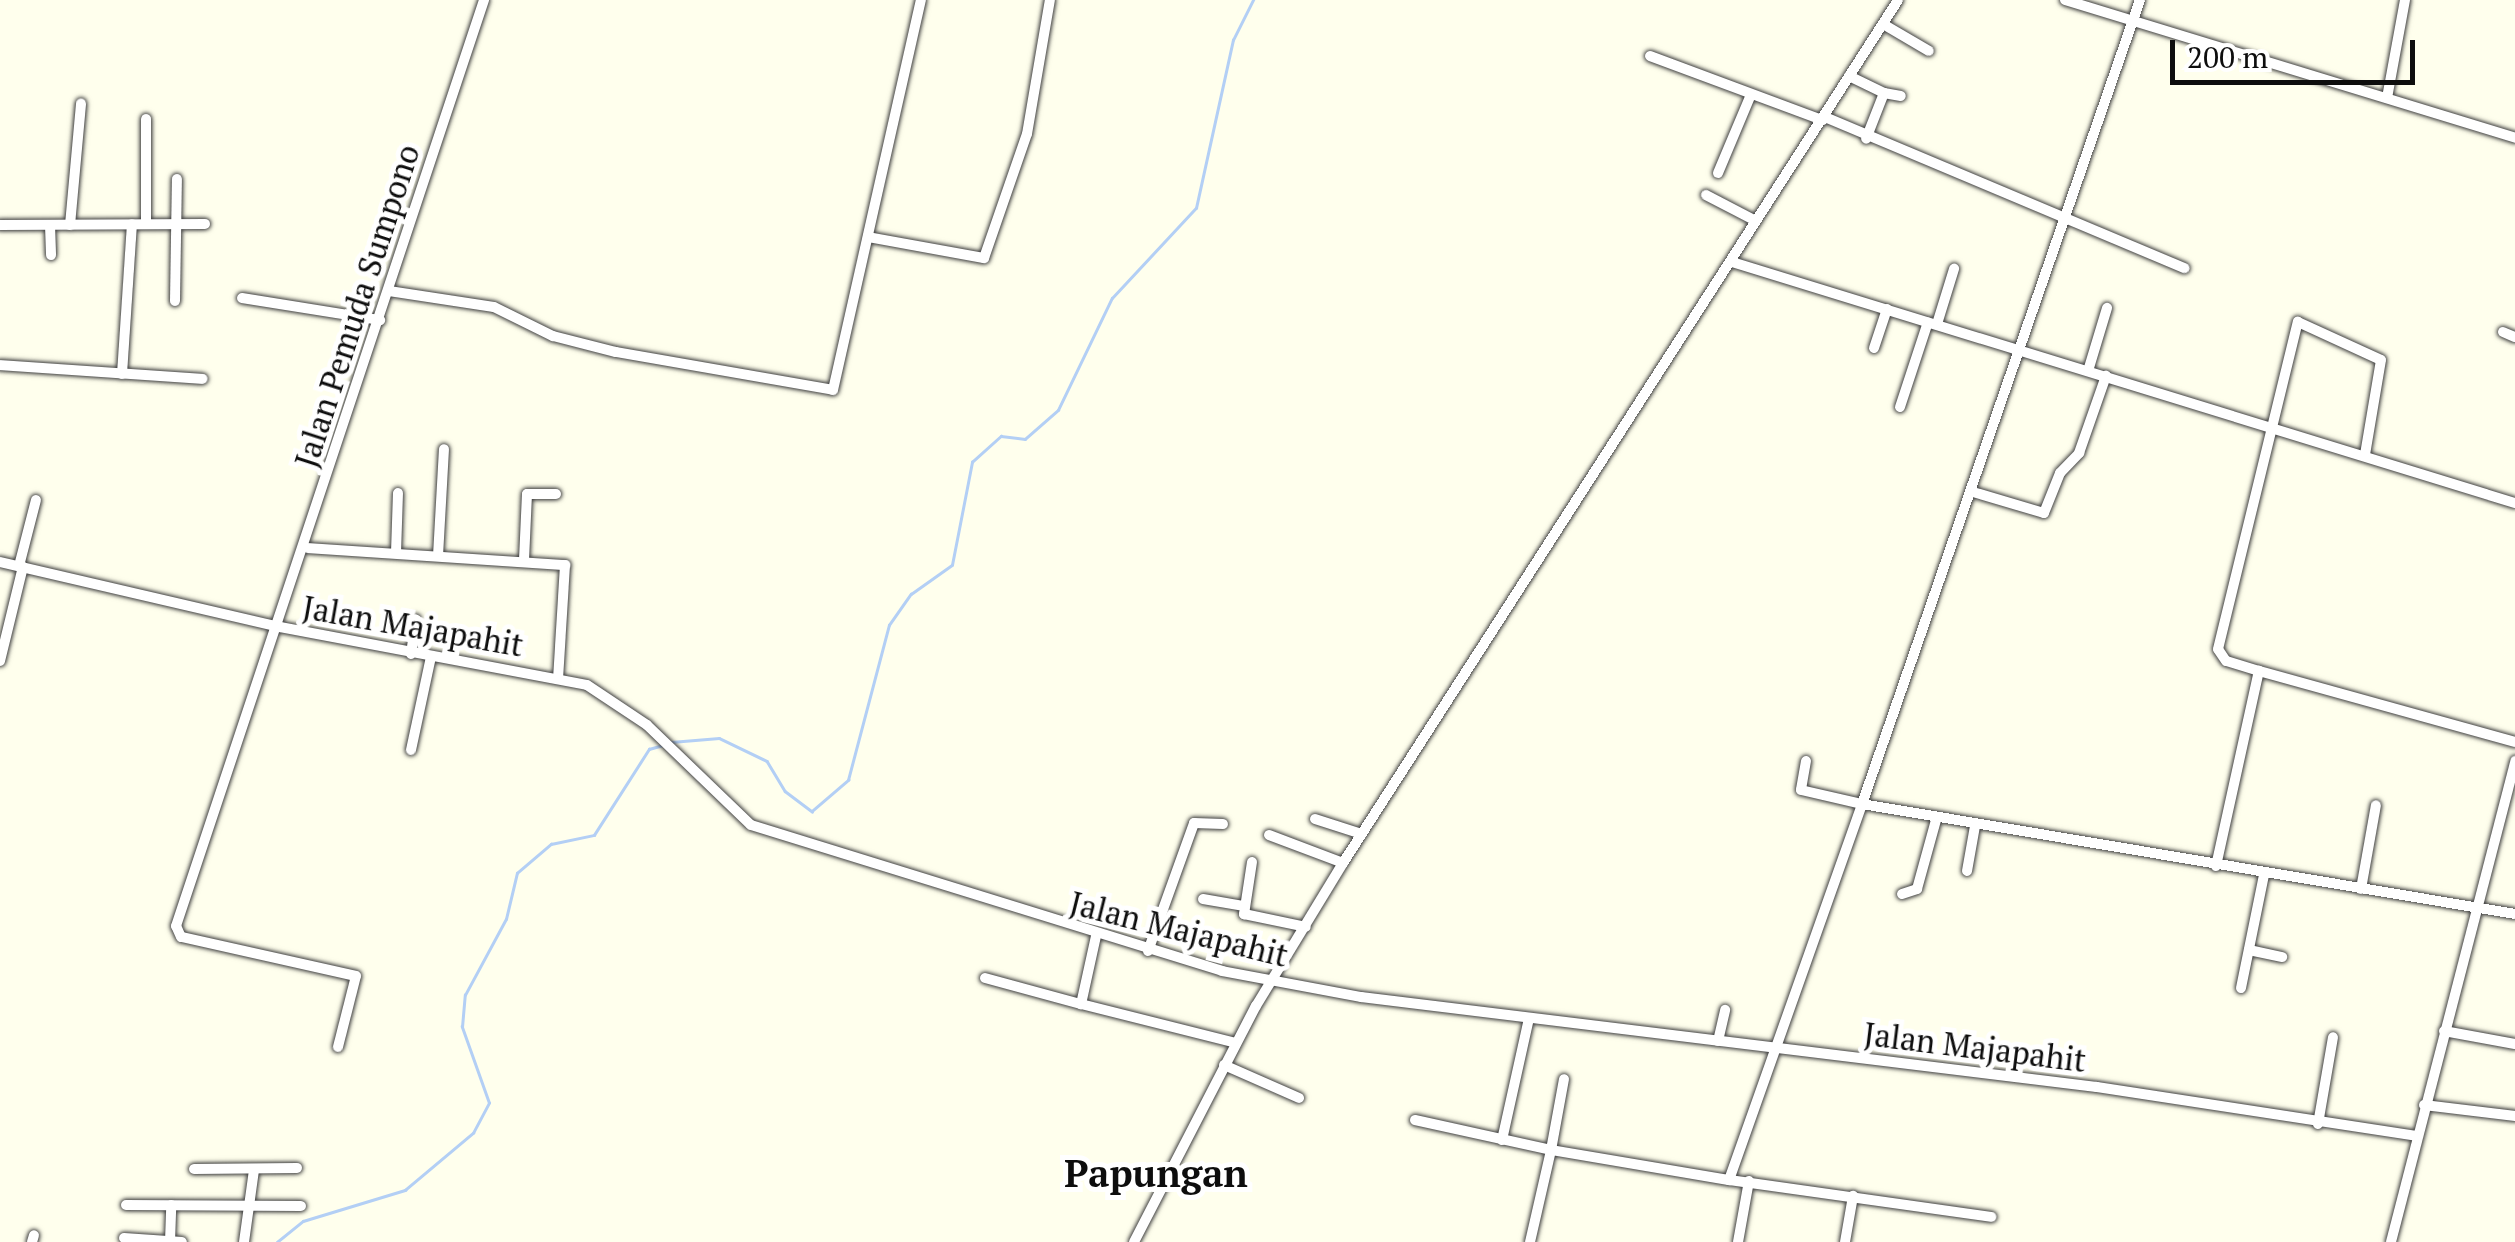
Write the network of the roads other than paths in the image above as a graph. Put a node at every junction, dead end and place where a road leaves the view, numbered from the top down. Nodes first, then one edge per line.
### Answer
1 (484, 0) edge
2 (921, 0) edge
3 (1050, 0) edge
4 (1898, 0) edge
5 (2065, 0) edge
6 (2140, 0) edge
7 (2405, 0) edge
8 (2082, 3) edge
9 (2132, 22) junction
10 (1883, 24) junction
11 (1929, 50) dead end
12 (1650, 56) dead end
13 (1849, 76) junction
14 (1884, 93) junction
15 (1900, 96) dead end
16 (1750, 97) junction
17 (2387, 98) junction
18 (82, 104) dead end
19 (146, 119) dead end
20 (1824, 119) junction
21 (2515, 138) edge
22 (1866, 140) junction
23 (1718, 172) dead end
24 (177, 179) dead end
25 (1706, 195) dead end
26 (2069, 218) junction
27 (1756, 221) junction
28 (132, 224) junction
29 (146, 224) junction
30 (178, 224) junction
31 (204, 224) dead end
32 (0, 225) edge
33 (50, 225) junction
34 (70, 225) junction
35 (868, 237) junction
36 (52, 255) dead end
37 (1732, 262) junction
38 (2186, 268) dead end
39 (1954, 269) dead end
40 (390, 291) junction
41 (242, 298) dead end
42 (176, 301) dead end
43 (2107, 308) dead end
44 (1888, 309) junction
45 (380, 320) junction
46 (1932, 323) junction
47 (2502, 332) dead end
48 (2515, 337) edge
49 (1874, 348) dead end
50 (2022, 351) junction
51 (0, 365) edge
52 (2088, 371) junction
53 (122, 374) junction
54 (2106, 376) junction
55 (202, 379) dead end
56 (1900, 408) dead end
57 (2267, 426) junction
58 (444, 449) dead end
59 (2365, 455) junction
60 (398, 492) dead end
61 (1973, 492) junction
62 (556, 494) dead end
63 (36, 500) dead end
64 (2515, 503) edge
65 (308, 548) junction
66 (396, 553) junction
67 (438, 556) junction
68 (524, 560) junction
69 (0, 562) edge
70 (21, 567) junction
71 (416, 619) dead end
72 (280, 627) junction
73 (411, 654) junction
74 (432, 657) junction
75 (0, 661) edge
76 (2259, 671) junction
77 (558, 678) junction
78 (2515, 742) edge
79 (411, 750) dead end
80 (2515, 760) edge
81 (1806, 762) dead end
82 (1862, 804) junction
83 (2376, 805) dead end
84 (1316, 819) dead end
85 (1936, 820) junction
86 (1223, 824) dead end
87 (1975, 826) junction
88 (1362, 834) junction
89 (1269, 835) dead end
90 (1252, 862) dead end
91 (1343, 863) junction
92 (2216, 866) junction
93 (1966, 871) dead end
94 (2264, 875) junction
95 (2361, 889) junction
96 (1902, 894) dead end
97 (1203, 899) dead end
98 (1244, 906) junction
99 (2476, 906) junction
100 (2515, 914) edge
101 (1306, 927) junction
102 (1096, 936) junction
103 (1148, 950) junction
104 (2249, 950) junction
105 (2282, 956) dead end
106 (985, 978) dead end
107 (1272, 980) junction
108 (2241, 988) dead end
109 (1081, 1004) junction
110 (1724, 1010) dead end
111 (1529, 1018) junction
112 (2444, 1030) junction
113 (2333, 1037) dead end
114 (1718, 1042) junction
115 (1236, 1043) junction
116 (2515, 1044) edge
117 (338, 1047) dead end
118 (1772, 1049) junction
119 (1224, 1065) junction
120 (1564, 1079) dead end
121 (1299, 1098) dead end
122 (2424, 1105) junction
123 (2515, 1116) edge
124 (1416, 1120) dead end
125 (2318, 1124) junction
126 (2416, 1136) junction
127 (1502, 1140) junction
128 (1552, 1150) junction
129 (296, 1168) dead end
130 (194, 1169) dead end
131 (254, 1170) junction
132 (1730, 1180) junction
133 (1749, 1181) junction
134 (1853, 1196) junction
135 (171, 1205) junction
136 (126, 1206) dead end
137 (301, 1206) dead end
138 (254, 1208) junction
139 (1991, 1217) dead end
140 (124, 1238) dead end
141 (1738, 1241) edge
142 (170, 1242) edge
143 (182, 1242) edge
144 (244, 1242) edge
145 (1134, 1242) edge
146 (1530, 1242) edge
147 (1752, 1242) edge
148 (1846, 1242) edge
149 (2390, 1242) edge

1 - 40 street, Jalan Pemuda Sumpono
2 - 35 street
3 - 35 street
4 - 10 street
5 - 8 street
6 - 9 street
7 - 17 street
8 - 9 street
9 - 17 street
9 - 26 street
10 - 11 street
10 - 13 street
12 - 16 street
13 - 14 street
13 - 20 street
14 - 15 street
14 - 22 street
16 - 20 street
16 - 23 street
17 - 21 street
18 - 34 street
19 - 29 street
20 - 22 street
20 - 27 street
22 - 26 street
24 - 30 street
25 - 27 street
26 - 38 street
26 - 50 street
27 - 37 street
28 - 29 street
28 - 34 street
28 - 53 street
29 - 30 street
30 - 31 street
30 - 42 street
32 - 33 street
33 - 34 street
33 - 36 street
35 - 40 street
37 - 44 street
37 - 88 street
39 - 46 street
40 - 45 street, Jalan Pemuda Sumpono
41 - 45 street
43 - 52 street
44 - 46 street
44 - 49 street
45 - 65 street, Jalan Pemuda Sumpono
46 - 50 street
46 - 56 street
47 - 48 street
50 - 52 street
50 - 61 street
51 - 53 street
52 - 54 street
53 - 55 street
54 - 57 street
54 - 61 street
57 - 59 street
57 - 59 street
57 - 76 street
58 - 67 street
59 - 64 street
60 - 66 street
61 - 82 street
62 - 68 street
63 - 70 street
65 - 66 street
65 - 72 street, Jalan Pemuda Sumpono
66 - 67 street
67 - 68 street
68 - 77 street
69 - 70 street, Jalan Majapahit
70 - 72 street, Jalan Majapahit
70 - 75 street
71 - 73 street
72 - 73 street, Jalan Majapahit
72 - 117 street, Jalan Pemuda Sumpono
73 - 74 street, Jalan Majapahit
74 - 77 street, Jalan Majapahit
74 - 79 street
76 - 78 street
76 - 92 street
77 - 102 street, Jalan Majapahit
80 - 99 street
81 - 82 street
82 - 85 street
82 - 118 street
83 - 95 street
84 - 88 street
85 - 87 street
85 - 96 street
86 - 103 street
87 - 92 street
87 - 93 street
88 - 91 street
89 - 91 street
90 - 98 street
91 - 101 street
92 - 94 street
94 - 95 street
94 - 104 street
95 - 99 street
97 - 98 street
98 - 101 street
99 - 100 street
99 - 112 street
101 - 107 street
102 - 103 street, Jalan Majapahit
102 - 109 street
103 - 107 street, Jalan Majapahit
104 - 105 street
104 - 108 street
106 - 109 street
107 - 111 street, Jalan Majapahit
107 - 115 street
109 - 115 street
110 - 114 street
111 - 114 street, Jalan Majapahit
111 - 127 street
112 - 116 street
112 - 122 street
113 - 125 street
114 - 118 street, Jalan Majapahit
115 - 119 street
118 - 125 street, Jalan Majapahit
118 - 132 street
119 - 121 street
119 - 145 street
120 - 128 street
122 - 123 street
122 - 126 street
124 - 127 street
125 - 126 street, Jalan Majapahit
126 - 149 street
127 - 128 street
128 - 132 street
128 - 146 street
129 - 131 street
130 - 131 street
131 - 138 street
132 - 133 street
133 - 134 street
133 - 141 street
134 - 139 street
134 - 148 street
135 - 136 street
135 - 138 street
135 - 142 street
137 - 138 street
138 - 144 street
140 - 142 street
141 - 147 street
142 - 143 street

